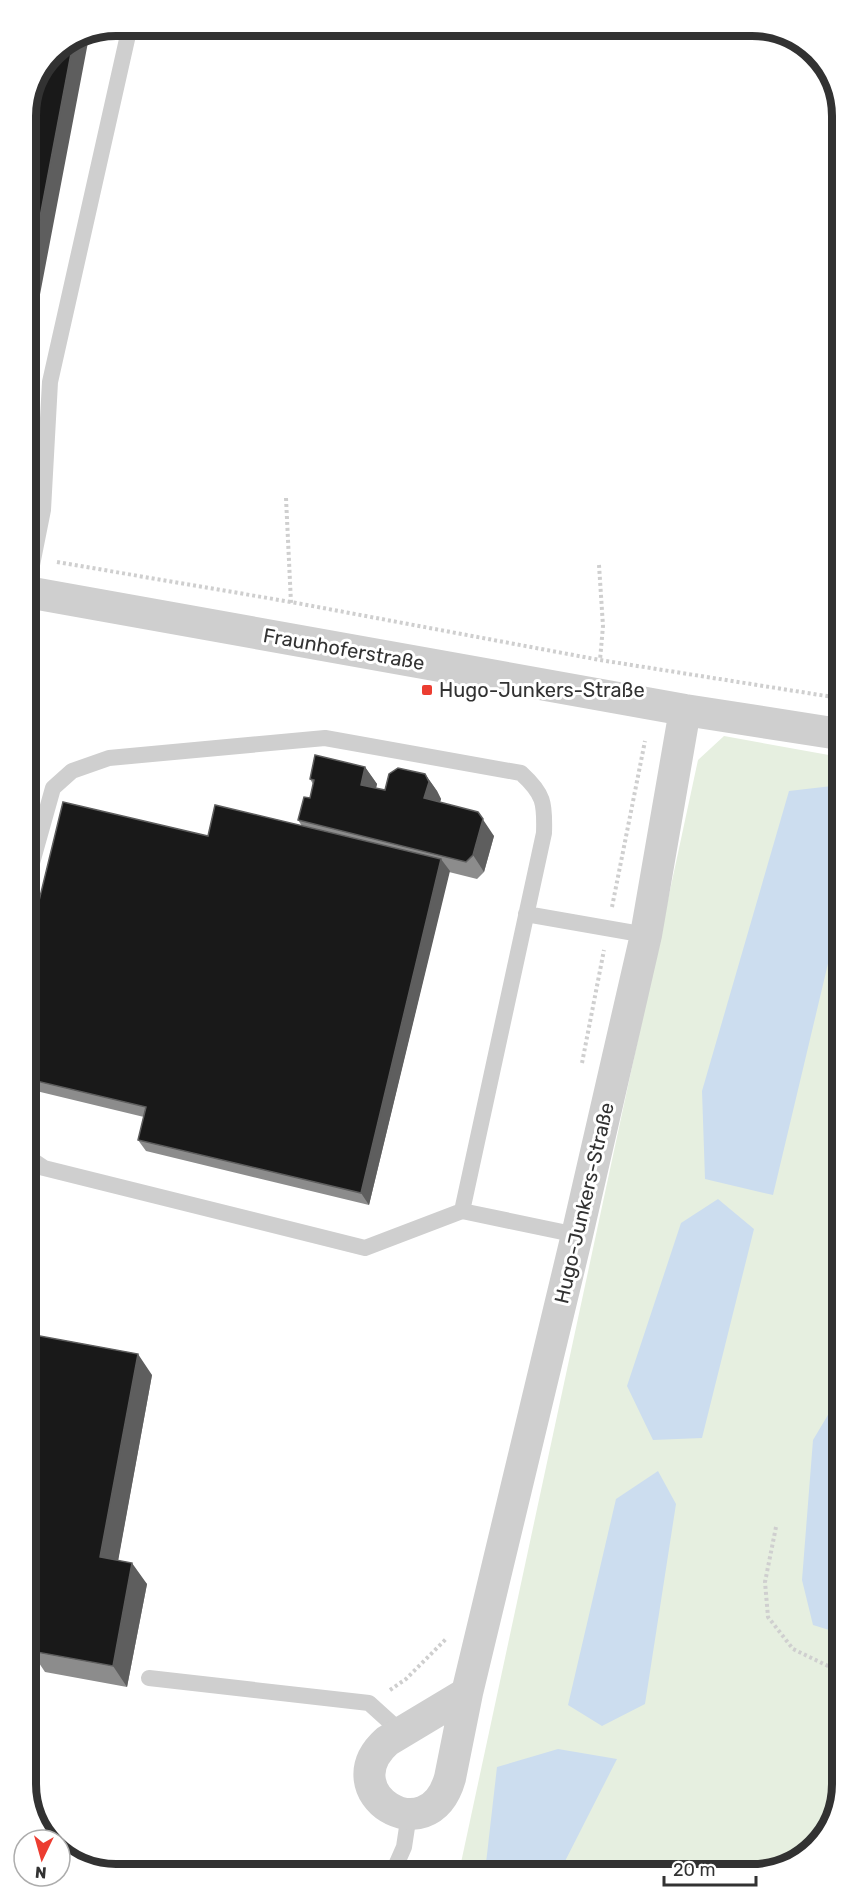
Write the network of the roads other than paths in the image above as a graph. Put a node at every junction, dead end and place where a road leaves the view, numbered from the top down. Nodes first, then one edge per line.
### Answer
1 (128, 36) edge
2 (36, 436) edge
3 (46, 438) junction
4 (36, 548) edge
5 (36, 593) edge
6 (685, 710) junction
7 (832, 733) edge
8 (36, 850) edge
9 (526, 914) junction
10 (646, 934) junction
11 (36, 1163) edge
12 (462, 1211) junction
13 (577, 1235) junction
14 (149, 1678) dead end
15 (467, 1693) junction
16 (401, 1732) junction
17 (410, 1814) junction
18 (397, 1864) edge

1 - 3 lane
2 - 3 lane
3 - 4 lane
5 - 6 street, Fraunhoferstraße
6 - 7 street, Fraunhoferstraße
6 - 10 street, Hugo-Junkers-Straße
8 - 9 lane
9 - 10 lane
9 - 12 lane
10 - 13 street, Hugo-Junkers-Straße
11 - 12 lane
12 - 13 lane
13 - 15 street, Hugo-Junkers-Straße
14 - 16 lane
15 - 16 street
15 - 17 street, Hugo-Junkers-Straße
16 - 17 street
17 - 18 lane

